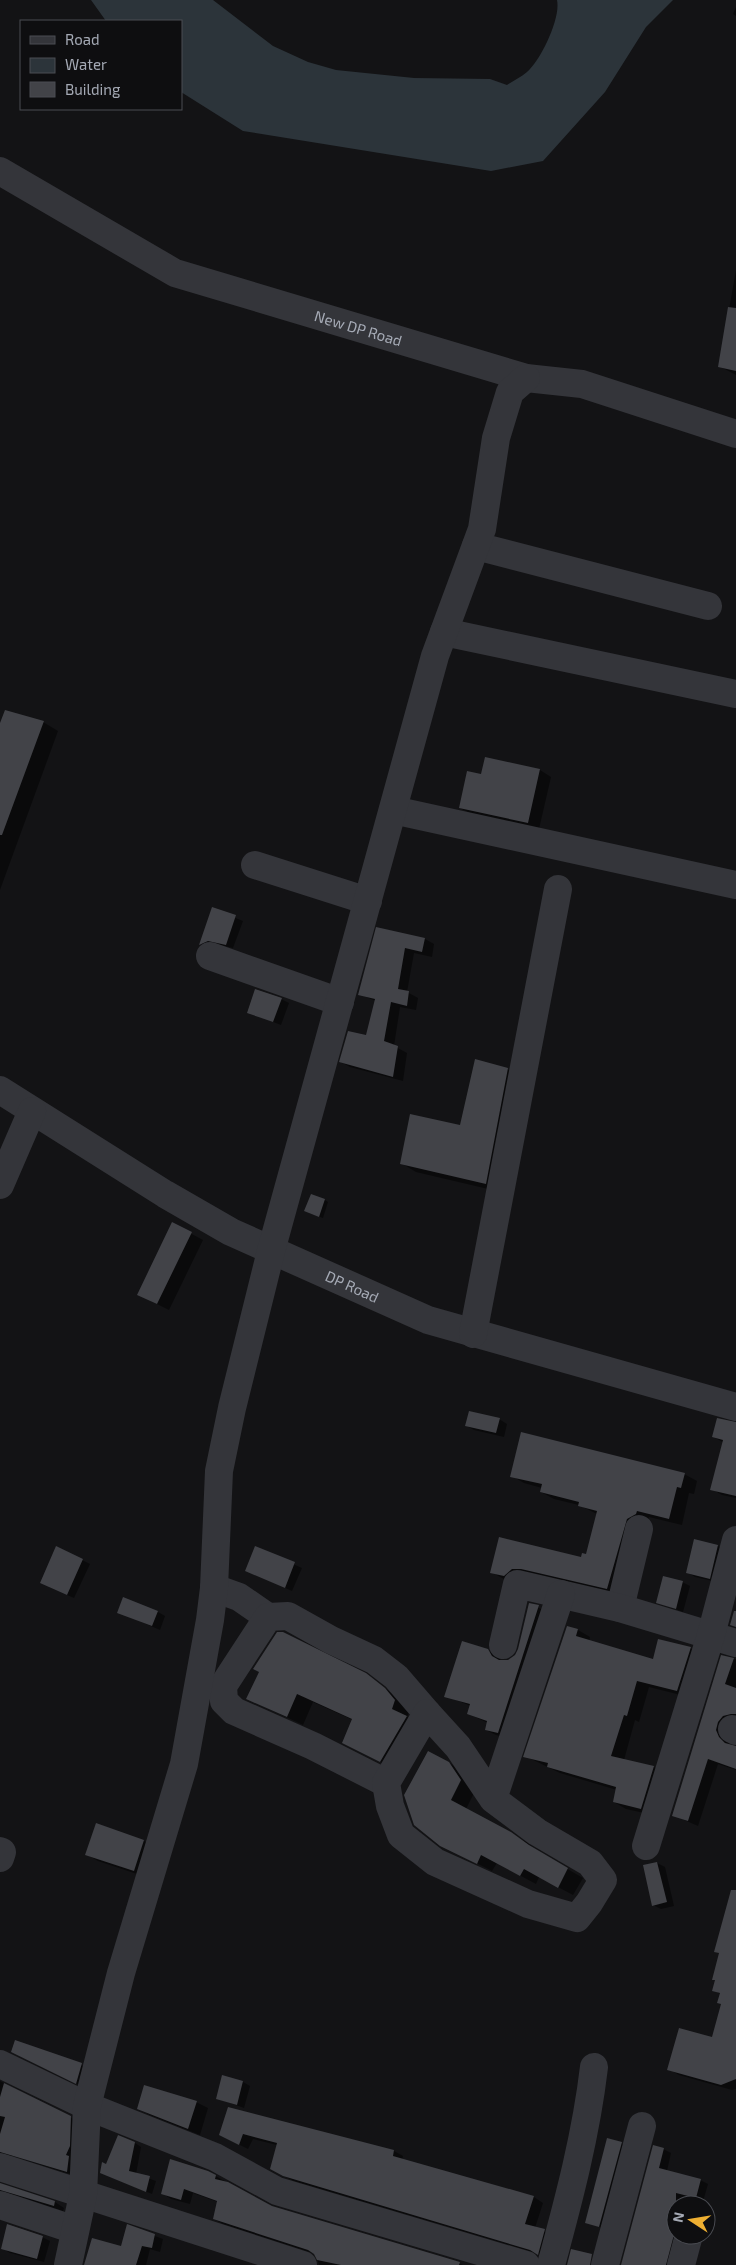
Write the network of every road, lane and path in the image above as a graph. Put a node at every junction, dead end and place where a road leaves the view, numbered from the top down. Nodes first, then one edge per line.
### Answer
1 (0, 171) edge
2 (526, 378) junction
3 (736, 434) edge
4 (476, 546) junction
5 (708, 606) dead end
6 (444, 632) junction
7 (736, 694) edge
8 (393, 810) junction
9 (255, 865) dead end
10 (736, 885) edge
11 (558, 889) dead end
12 (368, 901) junction
13 (210, 956) dead end
14 (340, 1002) junction
15 (0, 1090) edge
16 (32, 1111) junction
17 (0, 1185) edge
18 (271, 1251) junction
19 (464, 1331) junction
20 (736, 1407) edge
21 (639, 1529) dead end
22 (736, 1540) edge
23 (732, 1572) edge
24 (214, 1588) junction
25 (561, 1594) junction
26 (620, 1608) junction
27 (268, 1617) junction
28 (723, 1639) edge
29 (503, 1645) dead end
30 (427, 1713) junction
31 (386, 1783) junction
32 (493, 1798) junction
33 (646, 1846) dead end
34 (0, 1851) edge
35 (0, 1858) edge
36 (0, 2064) edge
37 (594, 2067) dead end
38 (87, 2106) junction
39 (642, 2126) dead end
40 (0, 2167) edge
41 (83, 2195) junction
42 (0, 2205) edge
43 (75, 2230) junction
44 (687, 2245) edge
45 (68, 2265) edge
46 (302, 2265) edge
47 (526, 2265) edge
48 (551, 2265) edge
49 (606, 2265) edge
50 (682, 2265) edge

1 - 2 street, New DP Road
2 - 3 street, New DP Road
2 - 4 street
4 - 5 street
4 - 6 street
6 - 7 street
6 - 8 street
8 - 10 street
8 - 12 street
9 - 12 street
11 - 19 street
12 - 14 street
13 - 14 street
14 - 18 street
15 - 16 street, DP Road
16 - 17 street
16 - 18 street, DP Road
18 - 19 street, DP Road
18 - 24 street
19 - 20 street, DP Road
21 - 26 street
22 - 23 street
23 - 28 street
24 - 27 street
24 - 38 street
25 - 26 street
25 - 29 street
25 - 32 street
26 - 28 street
27 - 30 street
27 - 31 street
28 - 33 street
30 - 31 street
30 - 32 street
31 - 32 street
34 - 35 street
36 - 38 street
37 - 48 street
38 - 41 street
38 - 47 street
39 - 49 street
40 - 41 street
41 - 43 street
41 - 46 street
42 - 43 street
43 - 45 street
44 - 50 street

